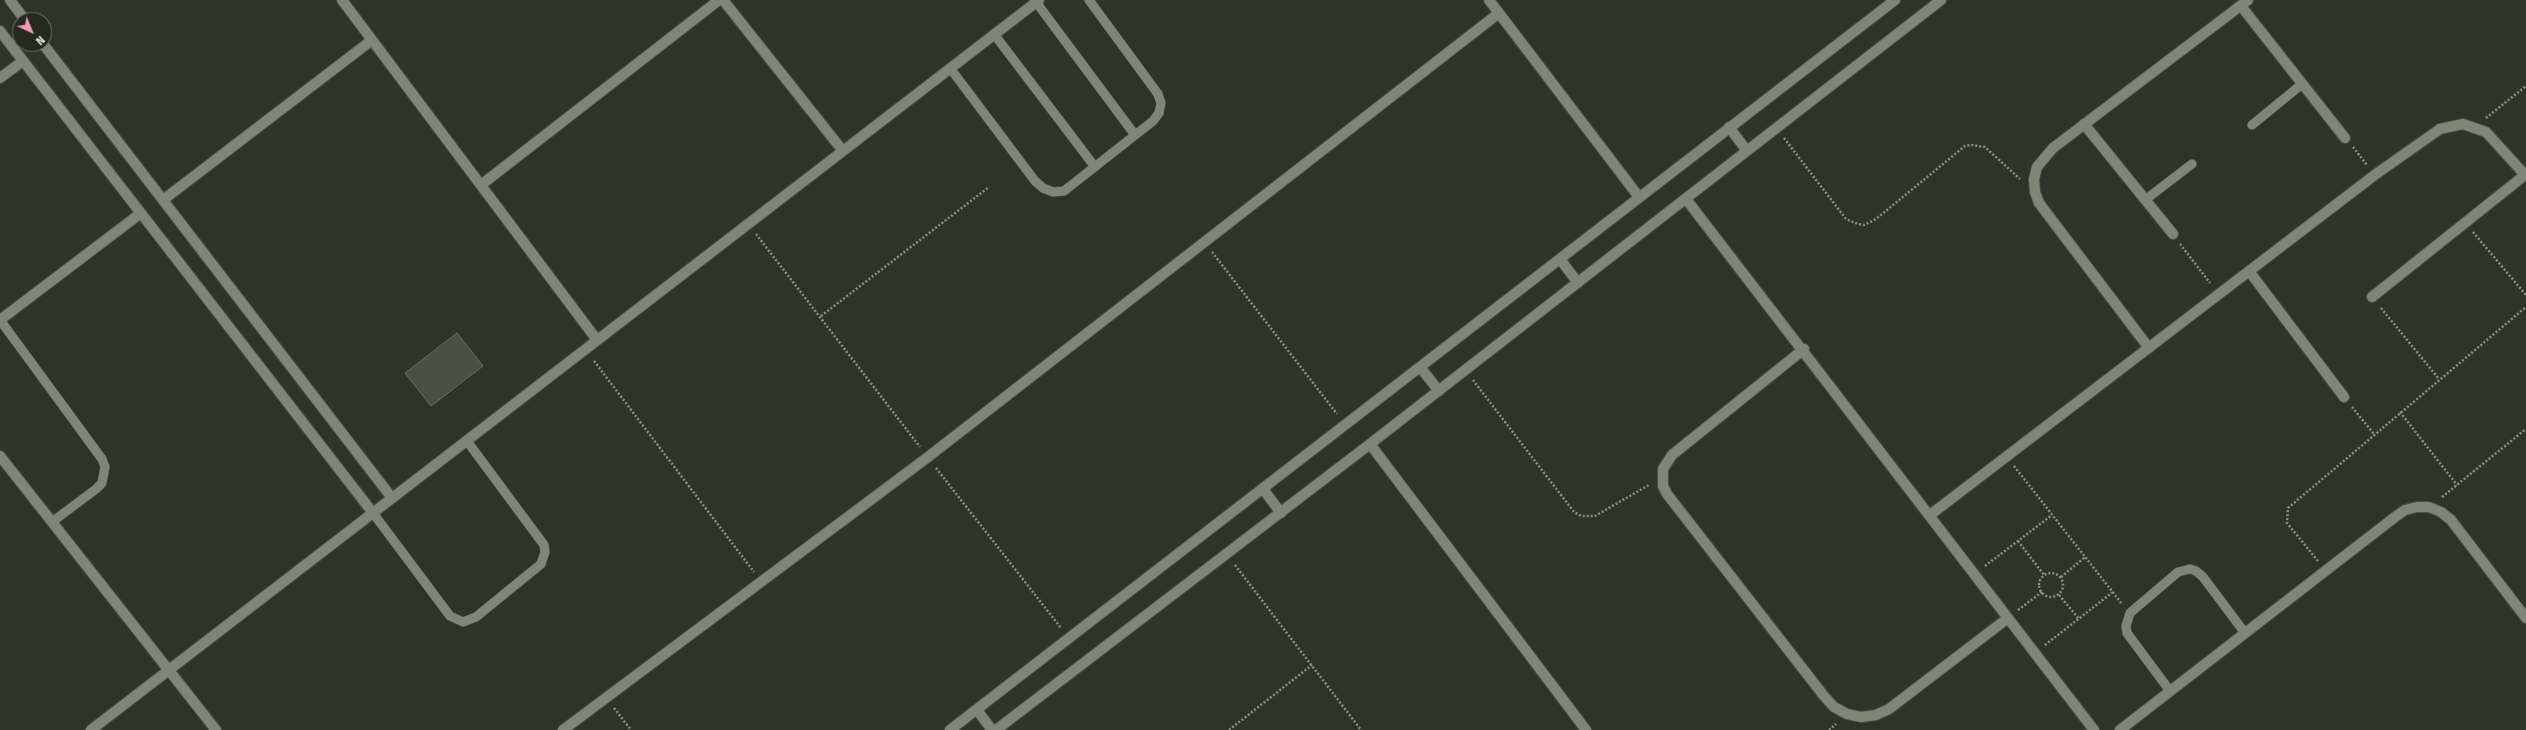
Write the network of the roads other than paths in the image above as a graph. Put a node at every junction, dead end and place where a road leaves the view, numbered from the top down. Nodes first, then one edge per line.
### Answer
1 (10, 0) edge
2 (342, 0) edge
3 (719, 0) edge
4 (723, 0) edge
5 (1089, 0) edge
6 (1489, 0) edge
7 (1895, 0) edge
8 (1941, 0) edge
9 (1038, 1) edge
10 (2245, 3) edge
11 (1928, 4) edge
12 (19, 12) edge
13 (1499, 13) junction
14 (0, 31) edge
15 (994, 34) junction
16 (372, 40) junction
17 (49, 52) edge
18 (23, 61) junction
19 (950, 68) junction
20 (0, 78) edge
21 (2302, 84) junction
22 (2084, 124) junction
23 (2252, 125) dead end
24 (1730, 127) junction
25 (1135, 135) junction
26 (2345, 138) road end
27 (843, 151) junction
28 (1747, 151) junction
29 (2192, 164) dead end
30 (1095, 167) junction
31 (2526, 175) edge
32 (481, 185) junction
33 (1639, 197) junction
34 (1686, 199) junction
35 (163, 200) junction
36 (2145, 200) junction
37 (141, 213) junction
38 (2173, 234) road end
39 (1560, 259) junction
40 (2249, 271) junction
41 (1578, 283) junction
42 (2372, 297) road end
43 (0, 320) edge
44 (597, 340) junction
45 (2149, 348) junction
46 (1804, 349) junction
47 (1420, 367) junction
48 (1439, 391) junction
49 (2344, 397) road end
50 (466, 441) junction
51 (1370, 444) junction
52 (0, 456) edge
53 (1263, 489) junction
54 (392, 498) junction
55 (373, 513) junction
56 (1281, 513) junction
57 (1930, 515) junction
58 (52, 522) junction
59 (2008, 618) junction
60 (2526, 618) edge
61 (2245, 633) junction
62 (168, 671) junction
63 (2170, 691) junction
64 (977, 710) junction
65 (91, 730) edge
66 (216, 730) edge
67 (563, 730) edge
68 (950, 730) edge
69 (992, 730) edge
70 (996, 730) edge
71 (1586, 730) edge
72 (2094, 730) edge
73 (2120, 730) edge

1 - 12 street
2 - 16 street
3 - 32 street
4 - 27 street
5 - 25 lane
6 - 13 street
7 - 24 street
8 - 11 street
9 - 15 street
9 - 25 lane
10 - 21 street
10 - 22 street
11 - 28 street
13 - 33 street
13 - 67 street
14 - 18 street
15 - 19 street
15 - 30 lane
16 - 32 street
16 - 35 street
17 - 35 street
18 - 20 street
18 - 37 street
19 - 27 street
19 - 30 lane
21 - 23 lane
21 - 26 street
22 - 36 street
22 - 45 street
24 - 28 street
24 - 33 street
25 - 30 lane
27 - 44 street
28 - 34 street
29 - 36 lane
31 - 40 street
31 - 42 street
32 - 44 street
33 - 39 street
34 - 41 street
34 - 46 street
35 - 54 street
36 - 38 street
37 - 43 street
37 - 55 street
39 - 41 street
39 - 47 street
40 - 45 street
40 - 49 street
41 - 48 street
43 - 58 lane
44 - 50 street
45 - 57 street
46 - 57 street
46 - 59 street
47 - 48 street
47 - 53 street
48 - 51 street
50 - 54 street
50 - 55 lane
51 - 56 street
51 - 71 street
52 - 58 street
53 - 56 street
53 - 64 street
54 - 55 street
55 - 62 street
56 - 70 street
57 - 59 street
58 - 62 street
59 - 72 street
60 - 61 street
61 - 63 street
61 - 63 lane
62 - 65 street
62 - 66 street
63 - 73 street
64 - 68 street
64 - 69 street

